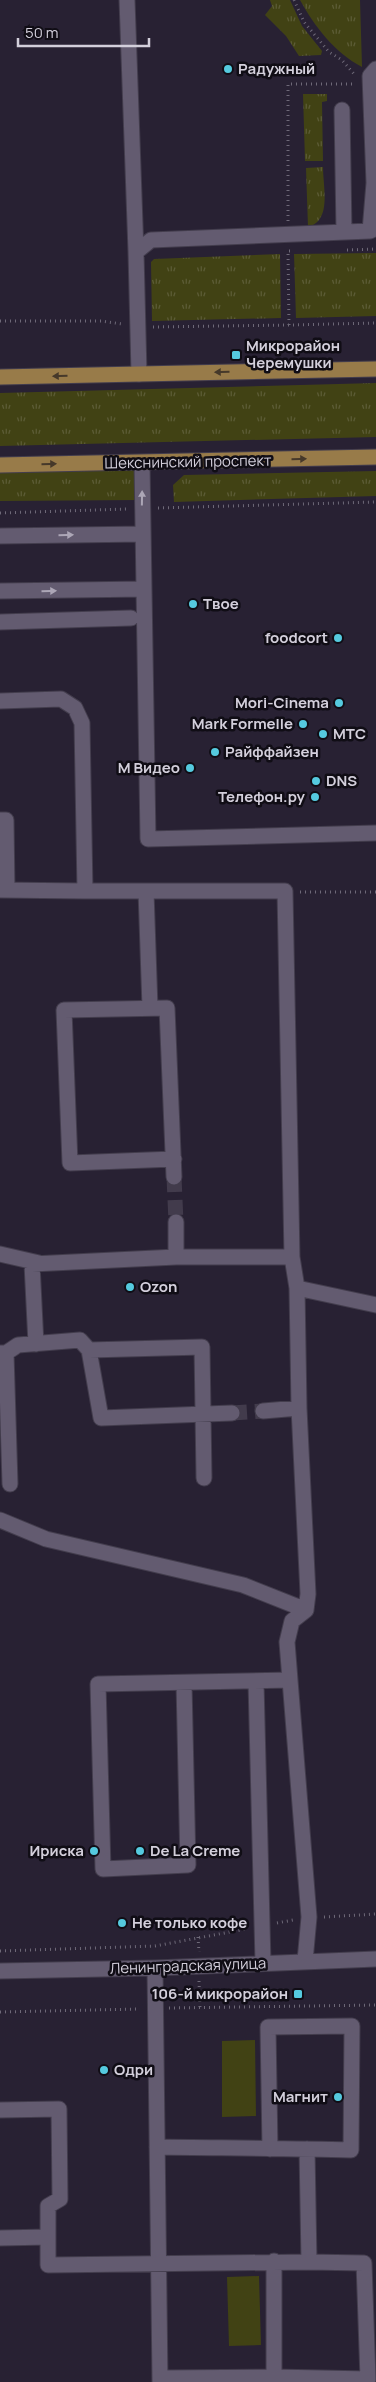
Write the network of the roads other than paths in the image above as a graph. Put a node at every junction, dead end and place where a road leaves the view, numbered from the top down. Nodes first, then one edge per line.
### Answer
1 (127, 0) edge
2 (376, 69) edge
3 (342, 110) dead end
4 (373, 230) edge
5 (344, 232) junction
6 (136, 252) junction
7 (376, 369) edge
8 (139, 374) junction
9 (0, 377) edge
10 (376, 458) edge
11 (142, 463) junction
12 (0, 465) edge
13 (143, 534) junction
14 (0, 536) edge
15 (144, 589) junction
16 (0, 592) edge
17 (131, 618) dead end
18 (0, 622) edge
19 (0, 701) edge
20 (0, 820) edge
21 (376, 833) edge
22 (4, 890) edge
23 (85, 891) junction
24 (146, 891) junction
25 (150, 1008) junction
26 (174, 1159) junction
27 (174, 1177) tunnel mouth
28 (176, 1222) tunnel mouth
29 (0, 1254) edge
30 (176, 1257) junction
31 (292, 1257) junction
32 (39, 1263) junction
33 (297, 1288) junction
34 (376, 1305) edge
35 (36, 1344) junction
36 (89, 1350) junction
37 (3, 1353) edge
38 (299, 1408) junction
39 (263, 1411) tunnel mouth
40 (232, 1413) tunnel mouth
41 (203, 1414) junction
42 (204, 1478) dead end
43 (10, 1484) dead end
44 (0, 1520) edge
45 (306, 1610) junction
46 (290, 1680) junction
47 (256, 1682) junction
48 (184, 1683) junction
49 (376, 1959) edge
50 (305, 1961) junction
51 (263, 1963) junction
52 (155, 1968) junction
53 (0, 1971) edge
54 (0, 2110) edge
55 (157, 2147) junction
56 (270, 2149) junction
57 (307, 2149) junction
58 (48, 2237) junction
59 (0, 2238) edge
60 (274, 2261) junction
61 (158, 2262) junction
62 (309, 2262) junction
63 (274, 2377) junction
64 (160, 2380) edge
65 (306, 2380) edge

1 - 6 street
2 - 4 street
3 - 5 street
4 - 5 street
5 - 6 street
6 - 8 street
7 -> 8 main road
8 -> 9 main road
11 -> 10 main road, Шекснинский проспект
12 -> 11 main road, Шекснинский проспект
13 -> 11 street
14 -> 13 street
13 - 15 street
16 -> 15 street
15 - 21 street
17 - 18 street
19 - 23 street
20 - 22 street
22 - 23 street
23 - 24 street
24 - 25 street
24 - 31 street
25 - 26 street
25 - 26 street
26 - 27 street
28 - 30 street
29 - 32 street
30 - 31 street
30 - 32 street
31 - 33 street
32 - 35 street
33 - 34 street
33 - 38 street
35 - 36 street
35 - 37 street
36 - 41 street
36 - 41 street
37 - 43 street
38 - 39 street
38 - 45 street
40 - 41 street
41 - 42 street
44 - 45 street
45 - 46 street
46 - 47 street
46 - 50 street
47 - 48 street
47 - 51 street
48 - 48 street
49 - 50 street, Ленинградская улица
50 - 51 street, Ленинградская улица
51 - 52 street, Ленинградская улица
52 - 53 street, Ленинградская улица
52 - 55 street
54 - 58 street
55 - 56 street
55 - 61 street
56 - 57 street
56 - 57 street
57 - 62 street
58 - 59 street
58 - 61 street
60 - 61 street
60 - 62 street
60 - 63 street
61 - 64 street
62 - 65 street
63 - 64 street
63 - 65 street

